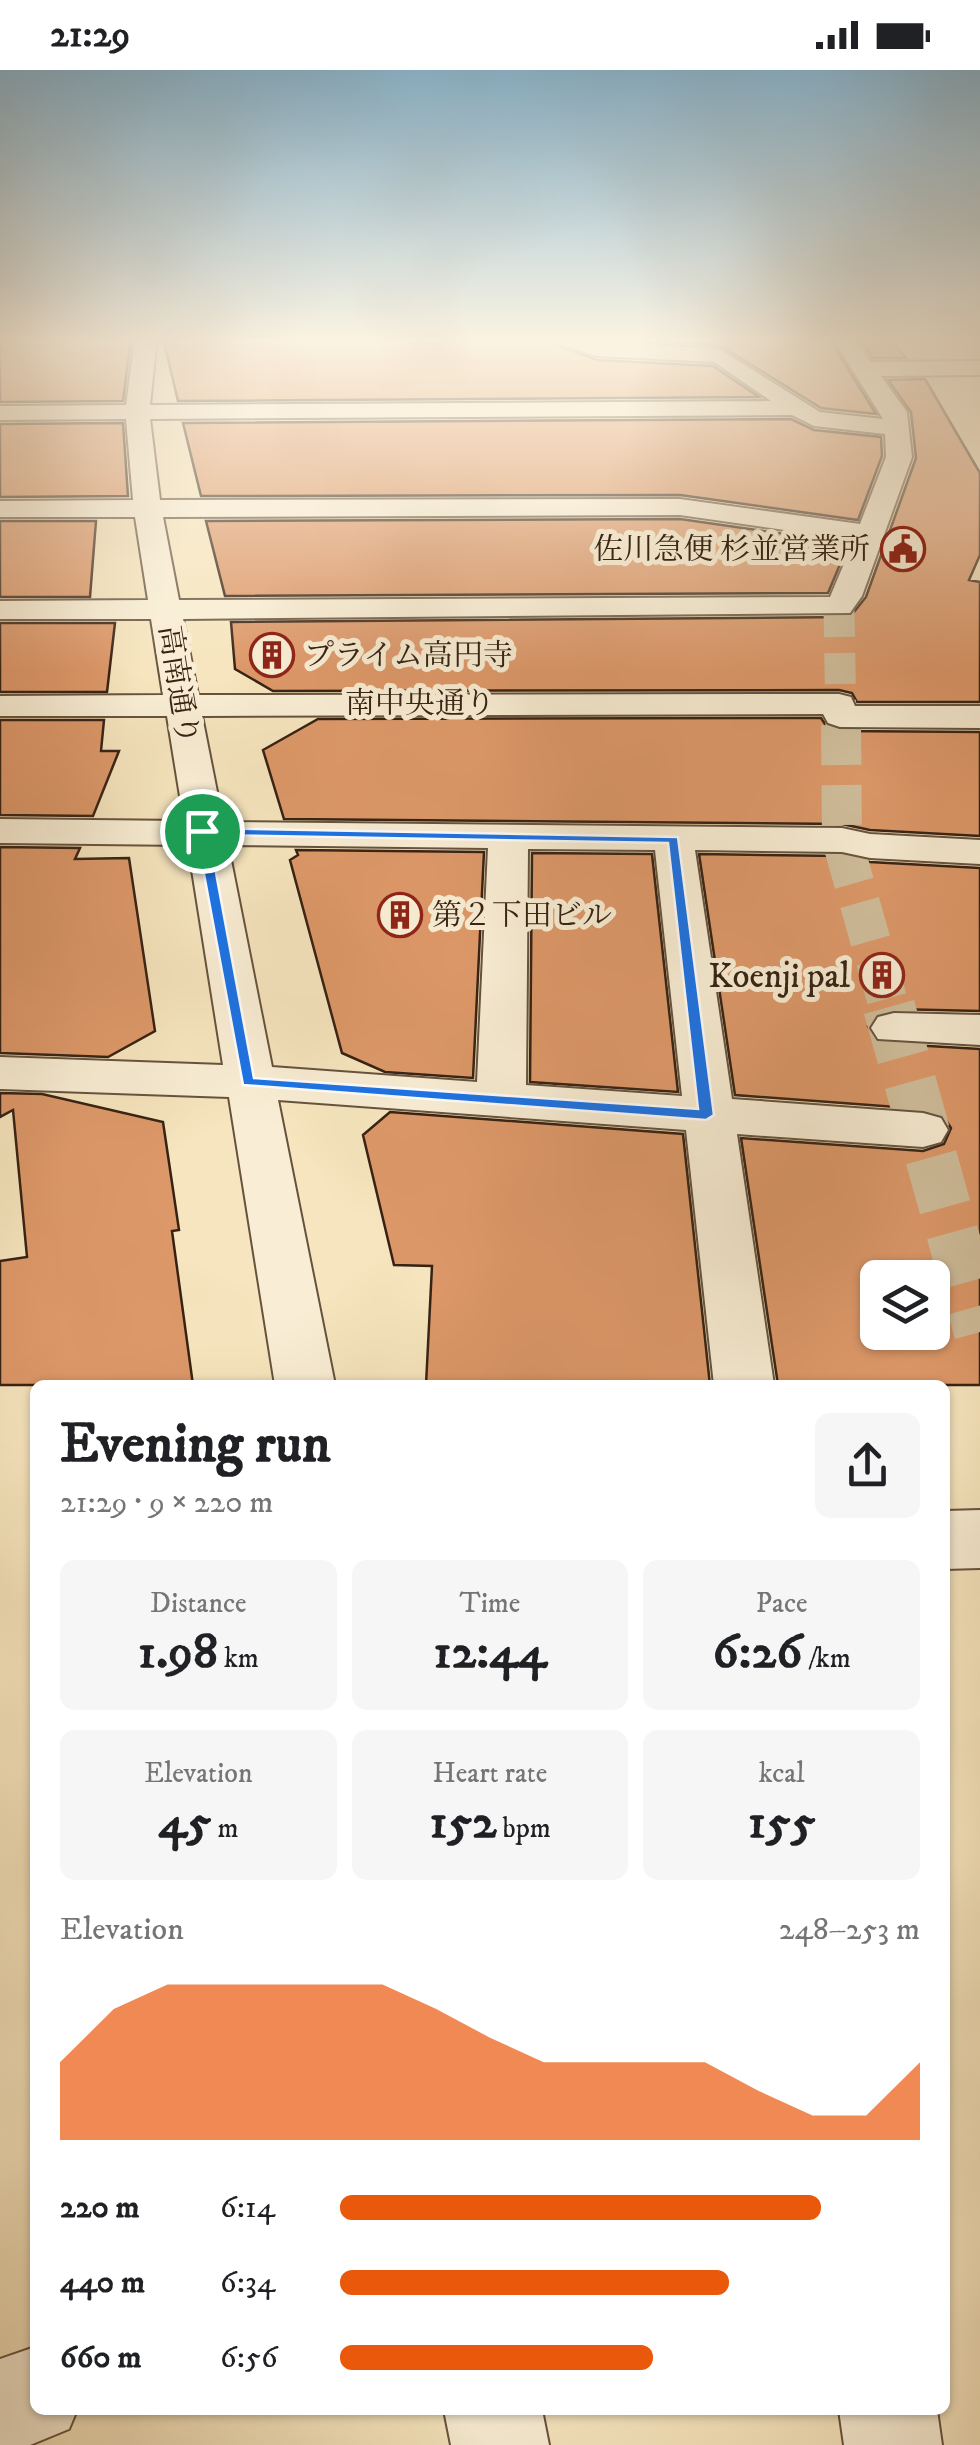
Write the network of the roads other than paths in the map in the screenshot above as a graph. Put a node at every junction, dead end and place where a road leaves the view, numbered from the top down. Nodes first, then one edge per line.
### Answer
1 (141, 449) edge
2 (898, 449) edge
3 (147, 508) junction
4 (0, 509) edge
5 (872, 534) junction
6 (0, 610) edge
7 (168, 610) junction
8 (181, 704) junction
9 (0, 706) edge
10 (980, 716) edge
11 (0, 831) edge
12 (202, 831) junction
13 (508, 837) junction
14 (674, 840) junction
15 (980, 852) edge
16 (894, 1028) dead end
17 (980, 1030) edge
18 (0, 1073) edge
19 (248, 1082) junction
20 (501, 1100) junction
21 (706, 1115) junction
22 (924, 1130) dead end
23 (304, 1380) edge
24 (743, 1380) edge
25 (980, 1539) edge
26 (950, 1540) edge
27 (30, 2396) edge
28 (0, 2408) edge
29 (494, 2415) edge
30 (889, 2415) edge
31 (500, 2445) edge
32 (892, 2445) edge

1 - 3 street, 高南通り
2 - 5 street
3 - 4 street
3 - 5 street
3 - 7 street, 高南通り
5 - 7 street
6 - 7 street
7 - 8 street, 高南通り
8 - 9 street, 南中央通り
8 - 10 street, 南中央通り
8 - 12 street, 高南通り
11 - 12 street
12 - 13 street
12 - 19 street, 高南通り
13 - 14 street
13 - 20 street
14 - 15 street
14 - 21 street
16 - 17 street
18 - 19 street
19 - 20 street
19 - 23 street, 高南通り
20 - 21 street
21 - 22 street
21 - 24 street
25 - 26 street
27 - 28 street
29 - 31 street
30 - 32 street

